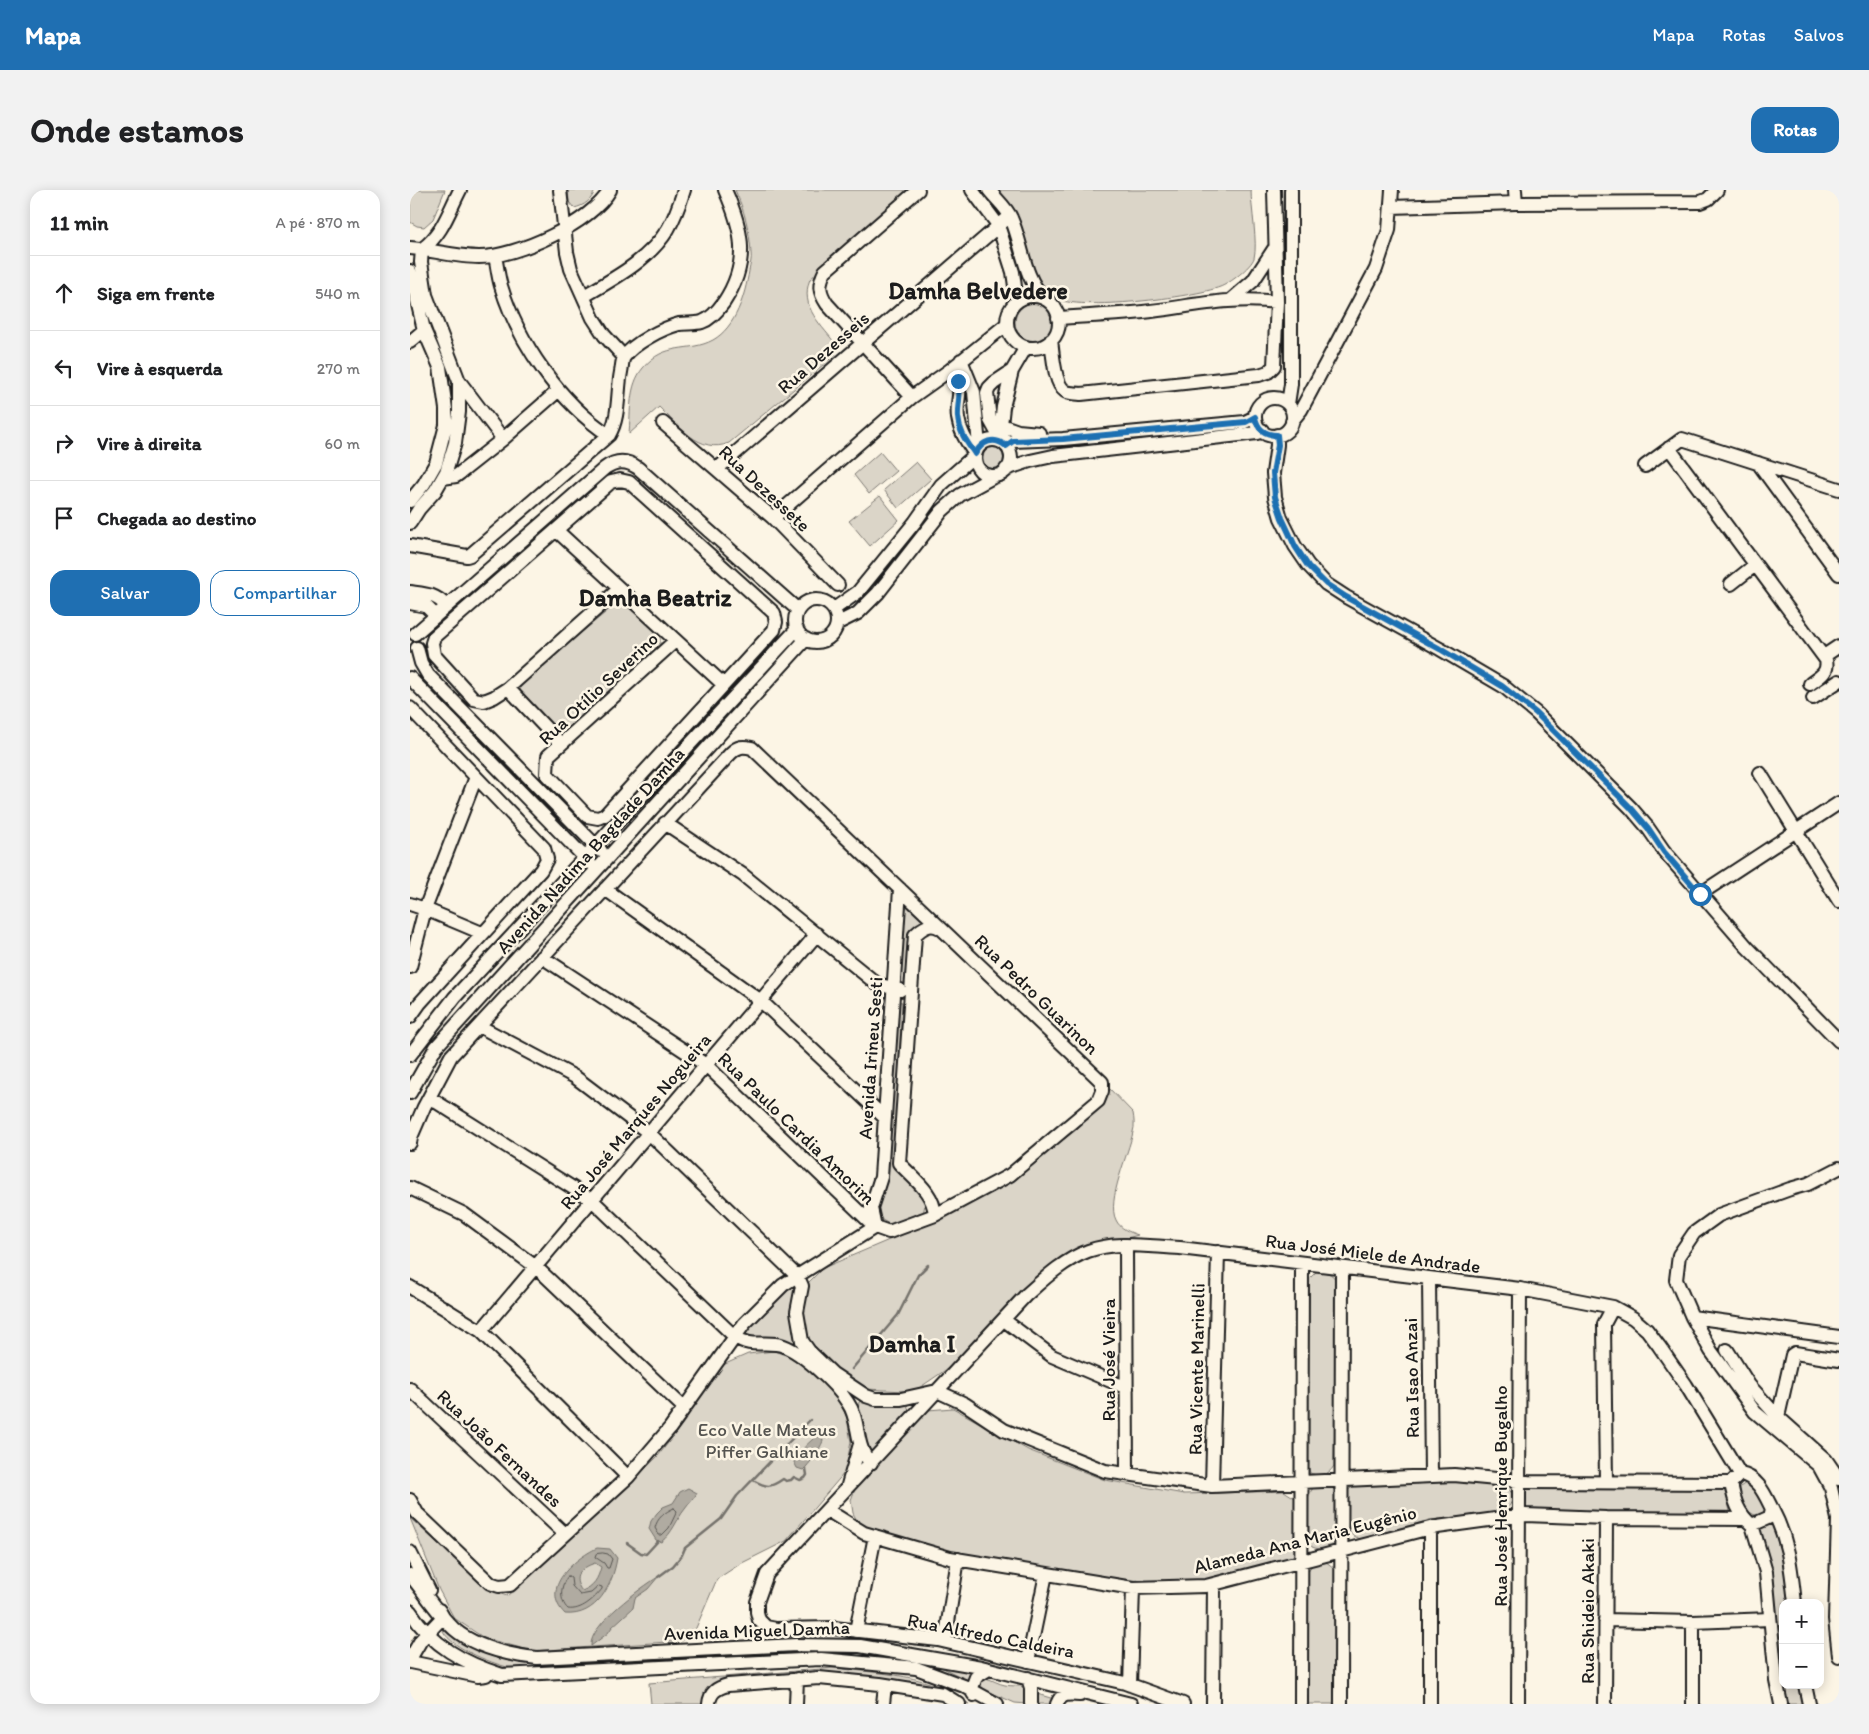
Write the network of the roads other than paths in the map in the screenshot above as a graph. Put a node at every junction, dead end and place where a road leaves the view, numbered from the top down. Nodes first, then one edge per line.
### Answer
1 (460, 190) edge
2 (560, 190) edge
3 (610, 190) edge
4 (684, 190) edge
5 (725, 190) edge
6 (918, 190) edge
7 (972, 190) edge
8 (989, 190) edge
9 (1274, 190) edge
10 (1291, 190) edge
11 (1392, 190) edge
12 (1515, 190) edge
13 (1717, 190) edge
14 (1516, 203) junction
15 (1391, 207) junction
16 (1010, 216) junction
17 (998, 225) junction
18 (564, 229) junction
19 (416, 248) edge
20 (1274, 249) junction
21 (495, 256) junction
22 (410, 271) edge
23 (584, 296) junction
24 (1044, 298) junction
25 (1231, 300) junction
26 (1017, 301) junction
27 (1277, 302) junction
28 (1058, 318) junction
29 (1007, 324) junction
30 (410, 326) edge
31 (438, 327) junction
32 (424, 330) junction
33 (1051, 340) junction
34 (410, 342) edge
35 (863, 342) junction
36 (1026, 347) junction
37 (624, 358) junction
38 (961, 360) junction
39 (950, 370) junction
40 (1012, 371) junction
41 (459, 381) junction
42 (1291, 384) junction
43 (560, 390) junction
44 (912, 397) junction
45 (1275, 398) junction
46 (1305, 401) junction
47 (1288, 405) junction
48 (1255, 417) junction
49 (1292, 421) junction
50 (662, 423) dead end
51 (997, 425) junction
52 (977, 429) junction
53 (1262, 430) junction
54 (609, 435) junction
55 (1277, 435) junction
56 (503, 439) junction
57 (1063, 439) junction
58 (1004, 444) junction
59 (1669, 448) junction
60 (976, 452) junction
61 (1758, 463) junction
62 (1645, 466) dead end
63 (718, 469) junction
64 (1000, 473) junction
65 (443, 478) junction
66 (1839, 489) edge
67 (410, 501) edge
68 (773, 518) junction
69 (410, 523) edge
70 (556, 530) junction
71 (410, 546) edge
72 (1756, 565) junction
73 (1839, 574) edge
74 (1731, 584) dead end
75 (838, 585) dead end
76 (619, 589) junction
77 (410, 592) edge
78 (410, 603) edge
79 (446, 606) junction
80 (798, 610) junction
81 (834, 610) junction
82 (436, 616) junction
83 (838, 622) junction
84 (797, 629) junction
85 (412, 632) edge
86 (806, 640) junction
87 (675, 641) junction
88 (1839, 646) edge
89 (418, 648) junction
90 (1824, 656) junction
91 (410, 659) edge
92 (410, 678) edge
93 (1839, 681) edge
94 (1810, 684) dead end
95 (724, 685) junction
96 (508, 688) junction
97 (1813, 698) dead end
98 (410, 708) edge
99 (472, 718) junction
100 (460, 730) junction
101 (561, 744) junction
102 (547, 763) joint
103 (1760, 773) dead end
104 (476, 777) junction
105 (529, 777) junction
106 (517, 788) junction
107 (1839, 803) edge
108 (665, 823) junction
109 (1796, 830) junction
110 (596, 845) junction
111 (584, 857) junction
112 (608, 858) junction
113 (597, 871) junction
114 (605, 889) junction
115 (900, 889) junction
116 (1700, 894) junction
117 (1839, 901) edge
118 (410, 904) edge
119 (425, 908) junction
120 (940, 928) junction
121 (482, 933) junction
122 (817, 934) junction
123 (542, 958) junction
124 (410, 967) edge
125 (893, 989) junction
126 (911, 992) junction
127 (415, 1001) edge
128 (761, 1001) junction
129 (410, 1017) edge
130 (479, 1026) junction
131 (1837, 1036) edge
132 (410, 1055) edge
133 (706, 1066) junction
134 (410, 1093) edge
135 (430, 1098) junction
136 (885, 1118) junction
137 (649, 1133) junction
138 (410, 1143) edge
139 (1839, 1168) edge
140 (410, 1188) edge
141 (592, 1200) junction
142 (935, 1215) junction
143 (875, 1227) junction
144 (1126, 1246) junction
145 (1218, 1252) junction
146 (1302, 1263) junction
147 (536, 1267) junction
148 (1342, 1268) junction
149 (798, 1277) junction
150 (1429, 1279) junction
151 (410, 1287) edge
152 (1520, 1289) junction
153 (1613, 1307) junction
154 (1692, 1317) junction
155 (1004, 1320) junction
156 (481, 1331) junction
157 (735, 1337) junction
158 (1839, 1337) edge
159 (1727, 1350) dead end
160 (1839, 1360) edge
161 (1127, 1388) junction
162 (410, 1389) edge
163 (937, 1391) junction
164 (683, 1407) junction
165 (1778, 1417) junction
166 (860, 1444) junction
167 (871, 1462) junction
168 (1127, 1474) junction
169 (1431, 1476) junction
170 (628, 1477) junction
171 (1839, 1478) edge
172 (1736, 1479) junction
173 (1342, 1480) junction
174 (1519, 1481) junction
175 (1302, 1482) junction
176 (1606, 1482) junction
177 (1212, 1486) junction
178 (847, 1488) junction
179 (410, 1500) edge
180 (1772, 1509) junction
181 (827, 1510) junction
182 (1519, 1516) junction
183 (1606, 1518) junction
184 (1748, 1522) junction
185 (1430, 1528) junction
186 (565, 1534) junction
187 (875, 1536) junction
188 (1341, 1551) junction
189 (410, 1552) edge
190 (958, 1559) junction
191 (1301, 1561) junction
192 (1046, 1574) junction
193 (410, 1575) edge
194 (1214, 1584) junction
195 (1133, 1588) junction
196 (1794, 1599) edge
197 (410, 1611) edge
198 (443, 1618) junction
199 (1770, 1619) junction
200 (759, 1620) joint
201 (1605, 1620) junction
202 (1693, 1622) junction
203 (856, 1631) junction
204 (427, 1633) junction
205 (945, 1642) junction
206 (1839, 1656) edge
207 (410, 1660) edge
208 (1028, 1661) junction
209 (989, 1669) junction
210 (502, 1675) junction
211 (1028, 1678) junction
212 (797, 1680) junction
213 (885, 1685) junction
214 (1130, 1685) junction
215 (1806, 1689) edge
216 (971, 1690) junction
217 (1100, 1698) edge
218 (709, 1704) edge
219 (796, 1704) edge
220 (883, 1704) edge
221 (959, 1704) edge
222 (986, 1704) edge
223 (997, 1704) edge
224 (1031, 1704) edge
225 (1057, 1704) edge
226 (1131, 1704) edge
227 (1184, 1704) edge
228 (1213, 1704) edge
229 (1301, 1704) edge
230 (1341, 1704) edge
231 (1430, 1704) edge
232 (1518, 1704) edge
233 (1605, 1704) edge
234 (1693, 1704) edge
235 (1781, 1704) edge
236 (1809, 1704) edge

1 - 19 street
2 - 18 street
3 - 18 street
4 - 23 street
5 - 37 street
6 - 35 street
7 - 17 street
8 - 16 street
9 - 20 street
10 - 42 street
11 - 15 street
12 - 14 street
13 - 14 street
14 - 15 street
15 - 46 street
16 - 17 street, Rua Dezesseis
16 - 24 street
17 - 26 street
17 - 35 street, Rua Dezesseis
18 - 21 street
18 - 23 street
19 - 21 street
19 - 31 street
20 - 25 street
20 - 27 street
21 - 43 street
22 - 32 street
23 - 37 street
24 - 26 street
24 - 28 street
25 - 27 street
25 - 28 street
26 - 29 street
27 - 33 street
28 - 33 street
29 - 36 street
29 - 38 street
30 - 32 street
31 - 32 street
31 - 41 street
32 - 34 street
32 - 67 street
33 - 36 street
35 - 44 street
35 - 63 street, Rua Dezesseis
36 - 40 street
37 - 54 street
38 - 39 street
38 - 52 street
39 - 44 street
39 - 60 street
40 - 51 street
40 - 51 street
41 - 56 street
41 - 65 street
42 - 45 street
42 - 47 street
43 - 54 street
43 - 56 street
44 - 68 street
45 - 47 street
45 - 48 street
46 - 47 street
46 - 49 street
47 - 49 street
48 - 53 street
48 - 57 street
49 - 55 street
50 - 63 street, Rua Dezessete
51 - 52 street
51 - 57 street
51 - 58 street
52 - 60 street
53 - 55 street
53 - 64 street
54 - 71 street
55 - 116 street
56 - 65 street
57 - 58 street
58 - 60 street
58 - 64 street
59 - 61 street
59 - 62 street
59 - 72 street
60 - 64 street
60 - 81 street
61 - 66 street
61 - 73 street
63 - 68 street, Rua Dezessete
64 - 83 street
65 - 69 street
68 - 75 street, Rua Dezessete
70 - 76 street
70 - 95 street, Avenida Nadima Bagdade Damha
70 - 96 street
72 - 74 street
72 - 90 street
76 - 87 street
76 - 96 street
77 - 79 street
78 - 82 street
79 - 80 street
79 - 82 street
80 - 81 street
80 - 84 street
81 - 83 street
82 - 85 street
83 - 86 street
84 - 86 street
84 - 110 street, Avenida Nadima Bagdade Damha
85 - 89 street
86 - 112 street, Avenida Nadima Bagdade Damha
87 - 95 street
87 - 101 street, Rua Otílio Severino
88 - 90 street
89 - 91 street
89 - 99 street
90 - 94 street
92 - 100 street
93 - 97 street
95 - 102 street, Avenida Nadima Bagdade Damha
96 - 101 street
98 - 104 street
99 - 100 street
99 - 105 street
100 - 106 street
101 - 102 street, Rua Otílio Severino
103 - 109 street
104 - 119 street
104 - 121 street
105 - 106 street
105 - 110 street
106 - 111 street
107 - 109 street
108 - 114 street
108 - 115 street, Rua Pedro Guarinon
108 - 122 street
109 - 116 street
109 - 117 street
110 - 111 street, Avenida Nadima Bagdade Damha
110 - 112 street
111 - 113 street
111 - 132 street, Avenida Nadima Bagdade Damha
112 - 113 street, Avenida Nadima Bagdade Damha
113 - 134 street, Avenida Nadima Bagdade Damha
114 - 123 street
114 - 128 street
115 - 120 street, Rua Pedro Guarinon
115 - 125 street, Avenida Irineu Sesti
116 - 131 street
118 - 119 street
119 - 121 street
119 - 124 street
120 - 126 street, Avenida Irineu Sesti
120 - 142 street, Rua Pedro Guarinon
121 - 127 street
122 - 125 street
122 - 128 street, Rua José Marques Nogueira
123 - 130 street
123 - 133 street, Rua Paulo Cardia Amorim
125 - 126 street
125 - 136 street, Avenida Irineu Sesti
126 - 142 street, Avenida Irineu Sesti
127 - 129 street
128 - 133 street, Rua José Marques Nogueira
128 - 136 street
130 - 135 street
130 - 137 street
133 - 137 street, Rua José Marques Nogueira
133 - 143 street, Rua Paulo Cardia Amorim
135 - 138 street
135 - 141 street
136 - 143 street, Avenida Irineu Sesti
137 - 141 street, Rua José Marques Nogueira
137 - 149 street
139 - 154 street
140 - 147 street
141 - 147 street, Rua José Marques Nogueira
141 - 157 street
142 - 143 street
143 - 149 street
144 - 145 street, Rua José Miele de Andrade
144 - 155 street, Rua José Miele de Andrade
144 - 161 street, Rua José Vieira
145 - 146 street, Rua José Miele de Andrade
145 - 177 street, Rua Vicente Marinelli
146 - 148 street, Rua José Miele de Andrade
146 - 175 street
147 - 156 street, Rua José Marques Nogueira
147 - 164 street
148 - 150 street, Rua José Miele de Andrade
148 - 173 street
149 - 157 street
149 - 163 street
150 - 152 street, Rua José Miele de Andrade
150 - 169 street, Rua Isao Anzai
151 - 156 street
152 - 153 street, Rua José Miele de Andrade
152 - 174 street, Rua José Henrique Bugalho
153 - 172 street, Rua José Miele de Andrade
153 - 176 street
154 - 158 street
154 - 206 street
155 - 161 street
155 - 163 street, Rua José Miele de Andrade
156 - 170 street
157 - 164 street
157 - 166 street
159 - 165 street
160 - 165 street
161 - 168 street, Rua José Vieira
162 - 186 street, Rua João Fernandes
163 - 167 street, Rua José Miele de Andrade
163 - 168 street, Alameda Ana Maria Eugênio
164 - 170 street
165 - 171 street
166 - 167 street
166 - 178 street
167 - 178 street, Rua José Miele de Andrade
168 - 177 street, Alameda Ana Maria Eugênio
169 - 173 street, Alameda Ana Maria Eugênio
169 - 174 street, Alameda Ana Maria Eugênio
170 - 186 street
172 - 176 street, Alameda Ana Maria Eugênio
172 - 180 street
172 - 184 street
173 - 175 street, Alameda Ana Maria Eugênio
173 - 188 street
174 - 176 street, Alameda Ana Maria Eugênio
174 - 182 street, Rua José Henrique Bugalho
175 - 177 street, Alameda Ana Maria Eugênio
175 - 191 street
178 - 181 street, Rua José Miele de Andrade
179 - 186 street
180 - 184 street
180 - 196 street
181 - 187 street, Alameda Ana Maria Eugênio
181 - 200 street, Rua José Miele de Andrade
182 - 183 street, Alameda Ana Maria Eugênio
182 - 185 street, Alameda Ana Maria Eugênio
182 - 232 street, Rua José Henrique Bugalho
183 - 184 street, Alameda Ana Maria Eugênio
183 - 201 street, Rua Shideio Akaki
184 - 199 street
185 - 188 street, Alameda Ana Maria Eugênio
185 - 231 street
187 - 190 street, Alameda Ana Maria Eugênio
187 - 203 street
188 - 191 street, Alameda Ana Maria Eugênio
188 - 230 street
189 - 198 street
190 - 192 street, Alameda Ana Maria Eugênio
190 - 205 street
191 - 194 street, Alameda Ana Maria Eugênio
191 - 229 street
192 - 195 street, Alameda Ana Maria Eugênio
192 - 208 street
193 - 198 street, Avenida Miguel Damha
194 - 195 street, Alameda Ana Maria Eugênio
194 - 228 street
195 - 214 street
197 - 204 street, Avenida Miguel Damha
198 - 204 street
198 - 209 street, Avenida Miguel Damha
199 - 202 street
199 - 235 street
200 - 203 street, Rua Alfredo Caldeira
201 - 202 street
201 - 233 street, Rua Shideio Akaki
202 - 234 street
203 - 205 street, Rua Alfredo Caldeira
204 - 207 street
204 - 210 street, Avenida Miguel Damha
205 - 208 street, Rua Alfredo Caldeira
207 - 210 street
208 - 214 street, Rua Alfredo Caldeira
209 - 211 street, Avenida Miguel Damha
209 - 216 street
210 - 216 street, Avenida Miguel Damha
211 - 217 street, Avenida Miguel Damha
211 - 224 street
212 - 213 street
212 - 218 street
212 - 219 street
213 - 220 street
213 - 221 street
214 - 227 street, Rua Alfredo Caldeira
215 - 236 street
216 - 222 street
216 - 223 street, Avenida Miguel Damha
217 - 225 street
217 - 226 street, Avenida Miguel Damha

